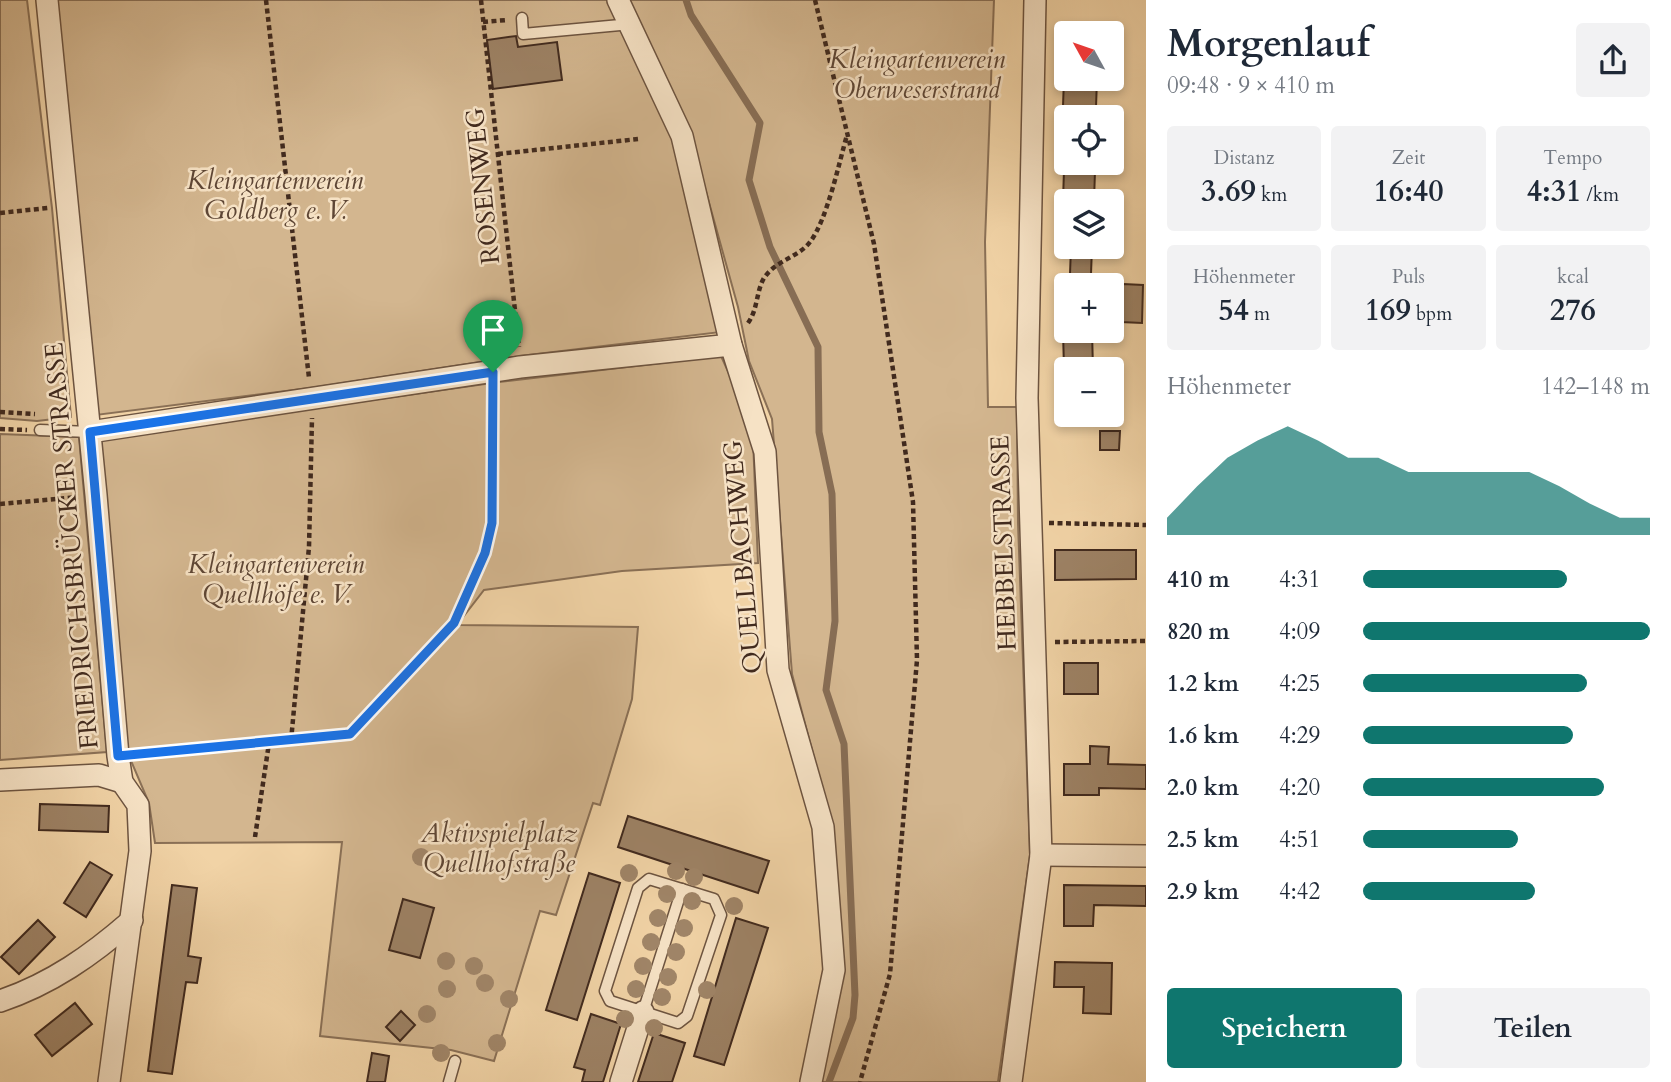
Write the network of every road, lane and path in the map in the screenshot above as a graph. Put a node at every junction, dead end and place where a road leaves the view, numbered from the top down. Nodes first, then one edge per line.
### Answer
1 (47, 0) edge
2 (266, 0) edge
3 (481, 0) edge
4 (618, 0) edge
5 (815, 0) edge
6 (1035, 0) edge
7 (522, 18) dead end
8 (483, 22) junction
9 (493, 22) dead end
10 (631, 24) junction
11 (848, 134) junction
12 (638, 139) dead end
13 (498, 154) junction
14 (67, 206) junction
15 (0, 213) edge
16 (731, 345) junction
17 (520, 367) junction
18 (493, 372) junction
19 (311, 399) junction
20 (0, 412) edge
21 (0, 429) edge
22 (40, 430) junction
23 (90, 432) junction
24 (96, 495) junction
25 (0, 504) edge
26 (1029, 522) junction
27 (1146, 525) edge
28 (1146, 641) edge
29 (1033, 642) junction
30 (291, 741) junction
31 (269, 743) junction
32 (118, 756) junction
33 (0, 780) edge
34 (122, 782) junction
35 (255, 837) dead end
36 (1041, 855) junction
37 (1146, 856) edge
38 (682, 889) junction
39 (132, 920) junction
40 (0, 1001) edge
41 (643, 1012) junction
42 (455, 1061) dead end
43 (108, 1082) edge
44 (449, 1082) edge
45 (621, 1082) edge
46 (811, 1082) edge
47 (860, 1082) edge
48 (1011, 1082) edge

1 - 14 street, FRIEDRICHSBRÜCKER STRASSE
2 - 19 path
3 - 8 path, ROSENWEG
4 - 10 street, QUELLBACHWEG
5 - 11 path
6 - 26 street, HEBBELSTRASSE
7 - 10 lane
8 - 9 path
8 - 13 path, ROSENWEG
10 - 16 street, QUELLBACHWEG
11 - 16 path
11 - 47 path
12 - 13 path
13 - 17 path, ROSENWEG
14 - 15 path
14 - 23 street, FRIEDRICHSBRÜCKER STRASSE
16 - 17 street
16 - 46 street, QUELLBACHWEG
17 - 18 street
18 - 19 street
18 - 30 path
19 - 23 street
19 - 30 path
20 - 22 path
21 - 22 path
22 - 23 lane
23 - 24 street, FRIEDRICHSBRÜCKER STRASSE
24 - 25 path
24 - 32 street, FRIEDRICHSBRÜCKER STRASSE
26 - 27 path
26 - 29 street, HEBBELSTRASSE
28 - 29 path
29 - 36 street, HEBBELSTRASSE
30 - 31 path
31 - 32 path
31 - 35 path
32 - 34 street, FRIEDRICHSBRÜCKER STRASSE
33 - 34 street
34 - 39 street, FRIEDRICHSBRÜCKER STRASSE
36 - 37 street
36 - 48 street, HEBBELSTRASSE
38 - 41 lane
38 - 41 lane
38 - 41 lane
39 - 40 street
39 - 43 street, FRIEDRICHSBRÜCKER STRASSE
41 - 45 street
42 - 44 lane

